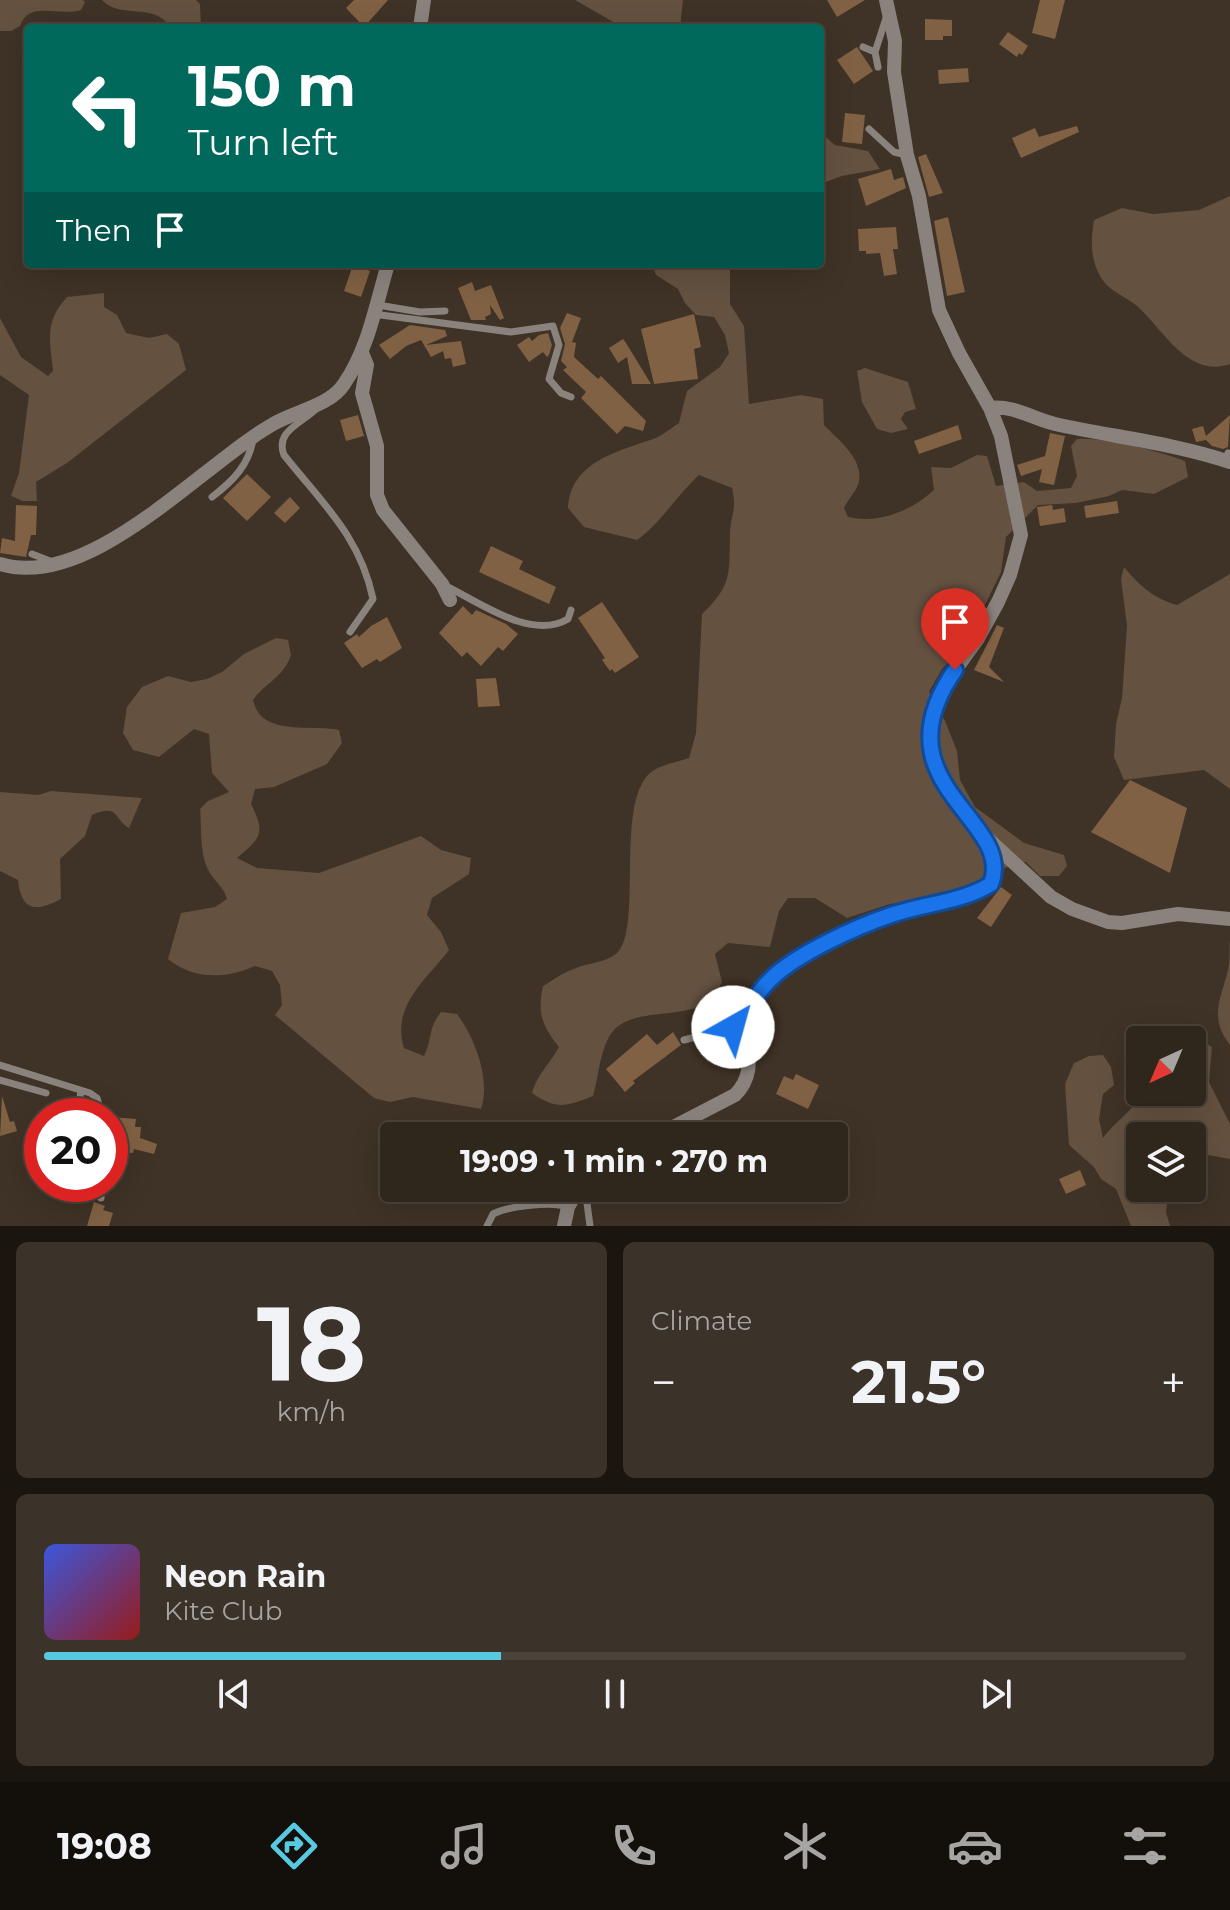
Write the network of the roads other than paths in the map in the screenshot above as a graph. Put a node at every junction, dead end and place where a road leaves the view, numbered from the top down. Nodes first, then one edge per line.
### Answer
1 (424, 0) edge
2 (887, 6) edge
3 (421, 24) edge
4 (863, 47) dead end
5 (875, 52) junction
6 (878, 67) dead end
7 (869, 129) dead end
8 (907, 155) junction
9 (387, 268) edge
10 (374, 309) junction
11 (445, 311) dead end
12 (362, 353) junction
13 (571, 397) dead end
14 (328, 398) junction
15 (990, 408) junction
16 (253, 439) junction
17 (1228, 456) edge
18 (212, 497) dead end
19 (32, 554) dead end
20 (0, 564) edge
21 (55, 565) junction
22 (442, 584) junction
23 (450, 600) dead end
24 (571, 610) dead end
25 (350, 632) dead end
26 (985, 837) junction
27 (1225, 917) edge
28 (748, 1011) junction
29 (684, 1040) dead end
30 (0, 1065) edge
31 (0, 1080) edge
32 (81, 1091) junction
33 (46, 1093) dead end
34 (80, 1098) edge
35 (97, 1098) edge
36 (683, 1122) edge
37 (572, 1202) edge
38 (585, 1202) edge
39 (568, 1207) junction
40 (487, 1226) edge
41 (564, 1226) edge
42 (590, 1226) edge

1 - 3 street
2 - 5 lane
2 - 8 street
4 - 5 lane
5 - 6 lane
7 - 8 lane
8 - 15 street
9 - 10 street
10 - 11 lane
10 - 12 street
10 - 13 lane
12 - 14 street
12 - 22 street
14 - 16 street
14 - 25 lane
15 - 17 street
15 - 26 street
16 - 18 lane
16 - 21 street
19 - 21 lane
20 - 21 street
22 - 23 street
22 - 24 lane
26 - 27 street
26 - 28 street
28 - 29 lane
28 - 36 street
30 - 32 lane
31 - 33 lane
32 - 34 lane
32 - 35 lane
37 - 39 street
38 - 42 lane
39 - 40 lane
39 - 41 street

